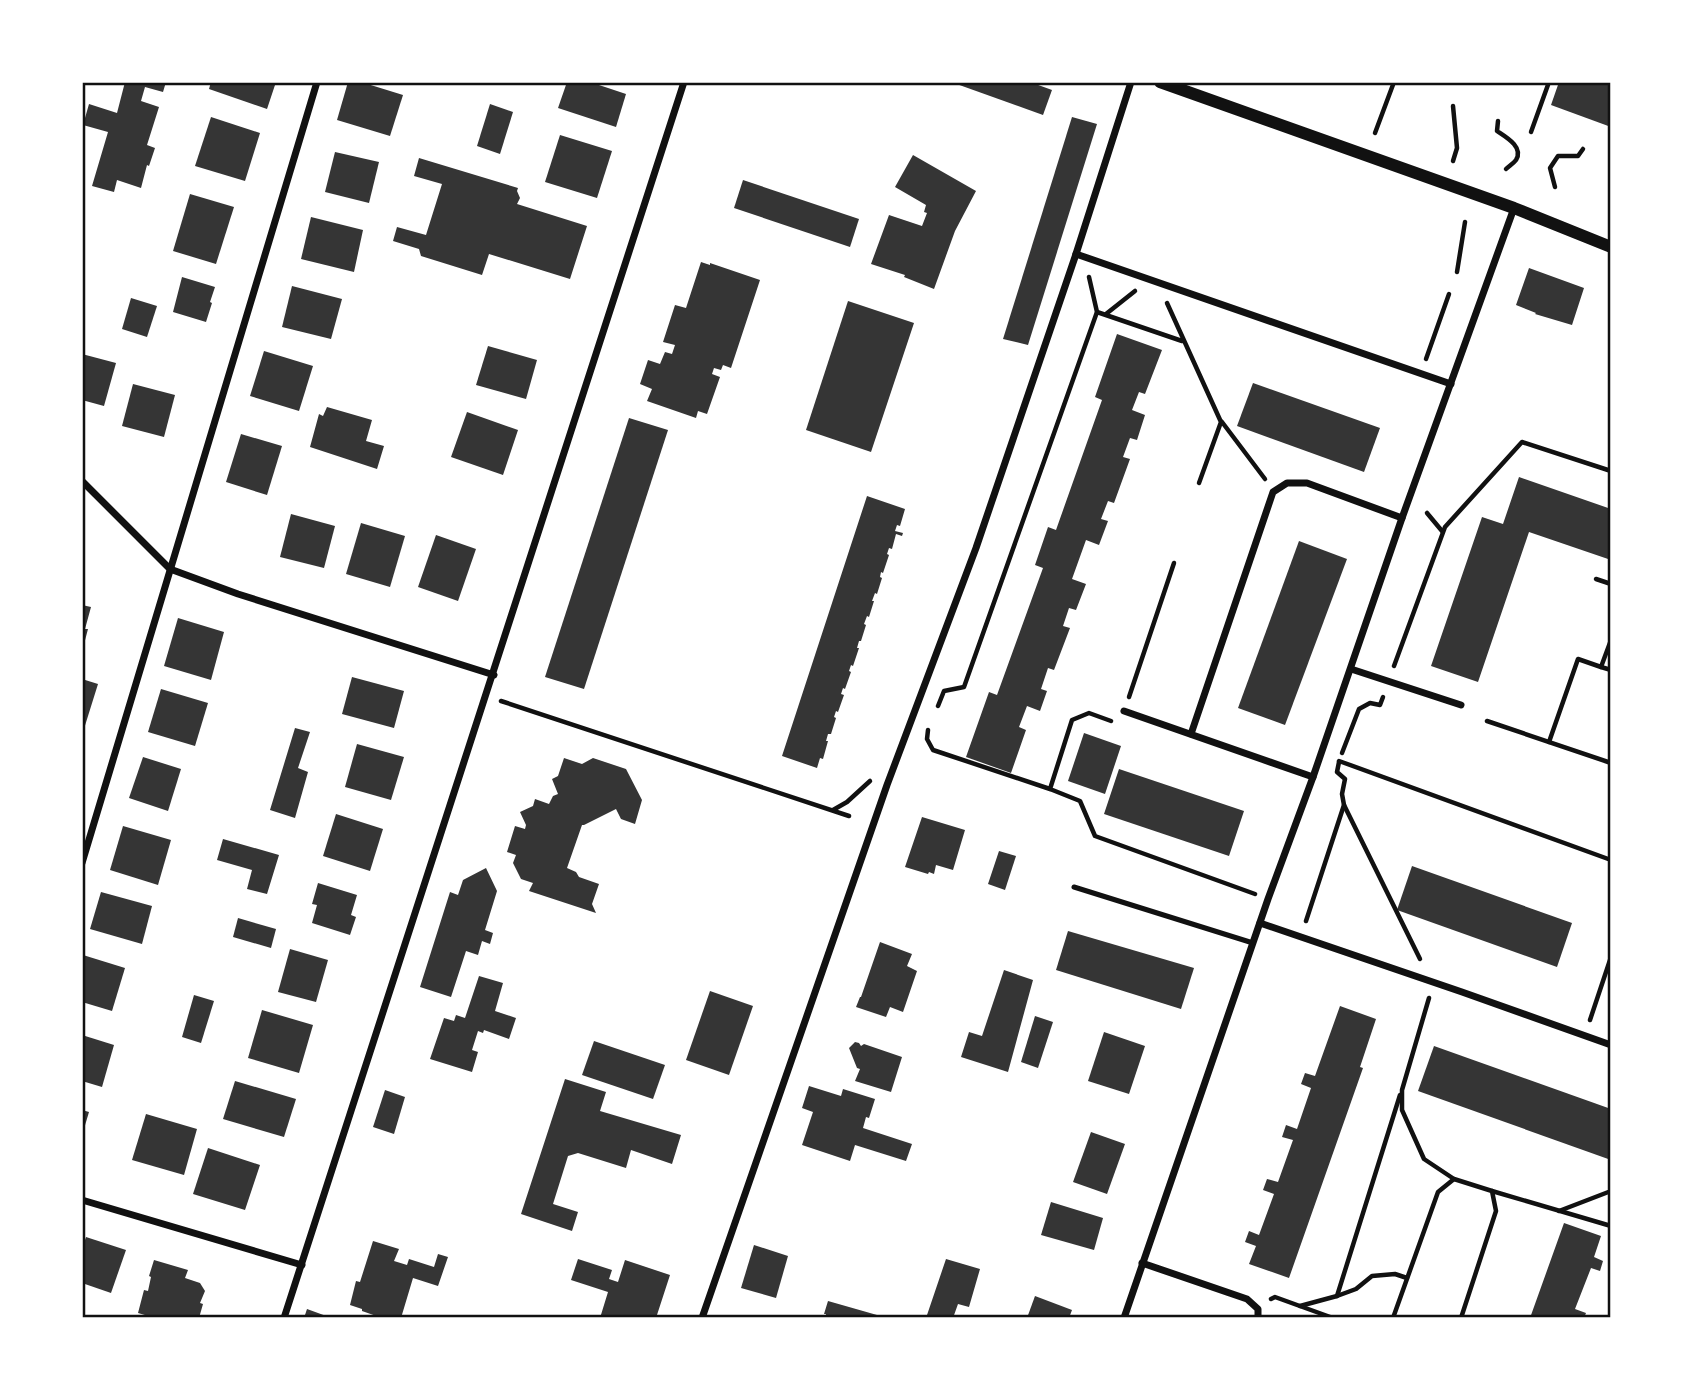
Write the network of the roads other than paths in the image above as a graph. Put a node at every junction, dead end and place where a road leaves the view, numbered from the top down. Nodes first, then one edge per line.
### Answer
1 (317, 82) edge
2 (684, 82) edge
3 (1131, 82) edge
4 (1160, 82) edge
5 (1514, 208) junction
6 (1611, 247) edge
7 (1076, 254) junction
8 (1451, 384) junction
9 (82, 481) edge
10 (1402, 518) junction
11 (170, 569) junction
12 (1351, 669) junction
13 (494, 675) junction
14 (1461, 705) dead end
15 (1124, 711) road end
16 (1191, 734) junction
17 (1313, 777) junction
18 (82, 863) edge
19 (1074, 887) dead end
20 (1259, 923) junction
21 (1253, 943) junction
22 (1611, 1045) edge
23 (82, 1200) edge
24 (1142, 1263) junction
25 (302, 1265) junction
26 (284, 1318) edge
27 (702, 1318) edge
28 (1124, 1318) edge
29 (1258, 1318) edge

1 - 11 street
2 - 13 street
3 - 7 street
4 - 5 street
5 - 6 street
5 - 8 street
7 - 8 street
7 - 27 street
8 - 10 street
9 - 11 street
10 - 12 street
10 - 16 street
11 - 13 street
11 - 18 street
12 - 14 street
12 - 17 street
13 - 25 street
15 - 16 street
16 - 17 street
17 - 20 street
19 - 21 lane
20 - 21 street
20 - 22 street
21 - 24 street
23 - 25 street
24 - 28 street
24 - 29 street
25 - 26 street

